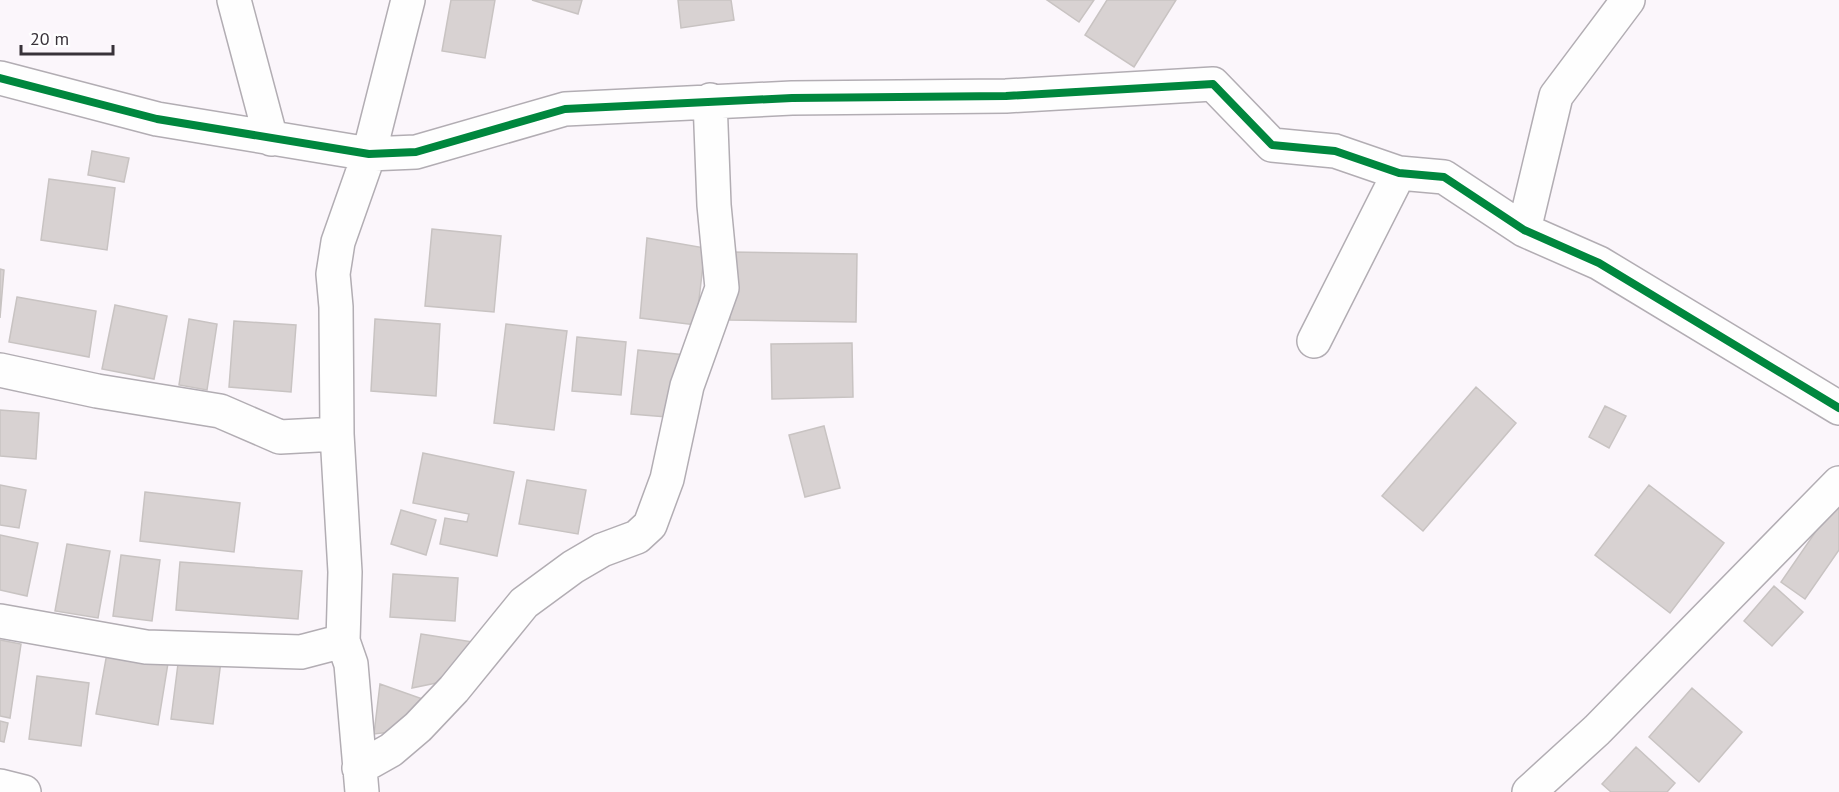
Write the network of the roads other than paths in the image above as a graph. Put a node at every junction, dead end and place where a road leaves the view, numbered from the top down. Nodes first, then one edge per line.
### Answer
1 (234, 0) edge
2 (408, 0) edge
3 (1628, 0) edge
4 (0, 78) edge
5 (710, 100) junction
6 (271, 139) junction
7 (369, 154) junction
8 (1399, 173) junction
9 (1524, 230) junction
10 (1314, 341) dead end
11 (0, 369) edge
12 (1839, 408) edge
13 (336, 434) junction
14 (1839, 483) edge
15 (0, 621) edge
16 (343, 641) junction
17 (361, 780) edge
18 (0, 786) edge
19 (24, 792) edge
20 (1529, 792) edge

1 - 6 street
2 - 7 street
3 - 9 street
4 - 6 street
5 - 7 street
5 - 8 street
5 - 17 street
6 - 7 street
7 - 13 street
8 - 9 street
8 - 10 street
9 - 12 street
11 - 13 street
13 - 16 street
14 - 20 street
15 - 16 street
16 - 17 street
18 - 19 street

